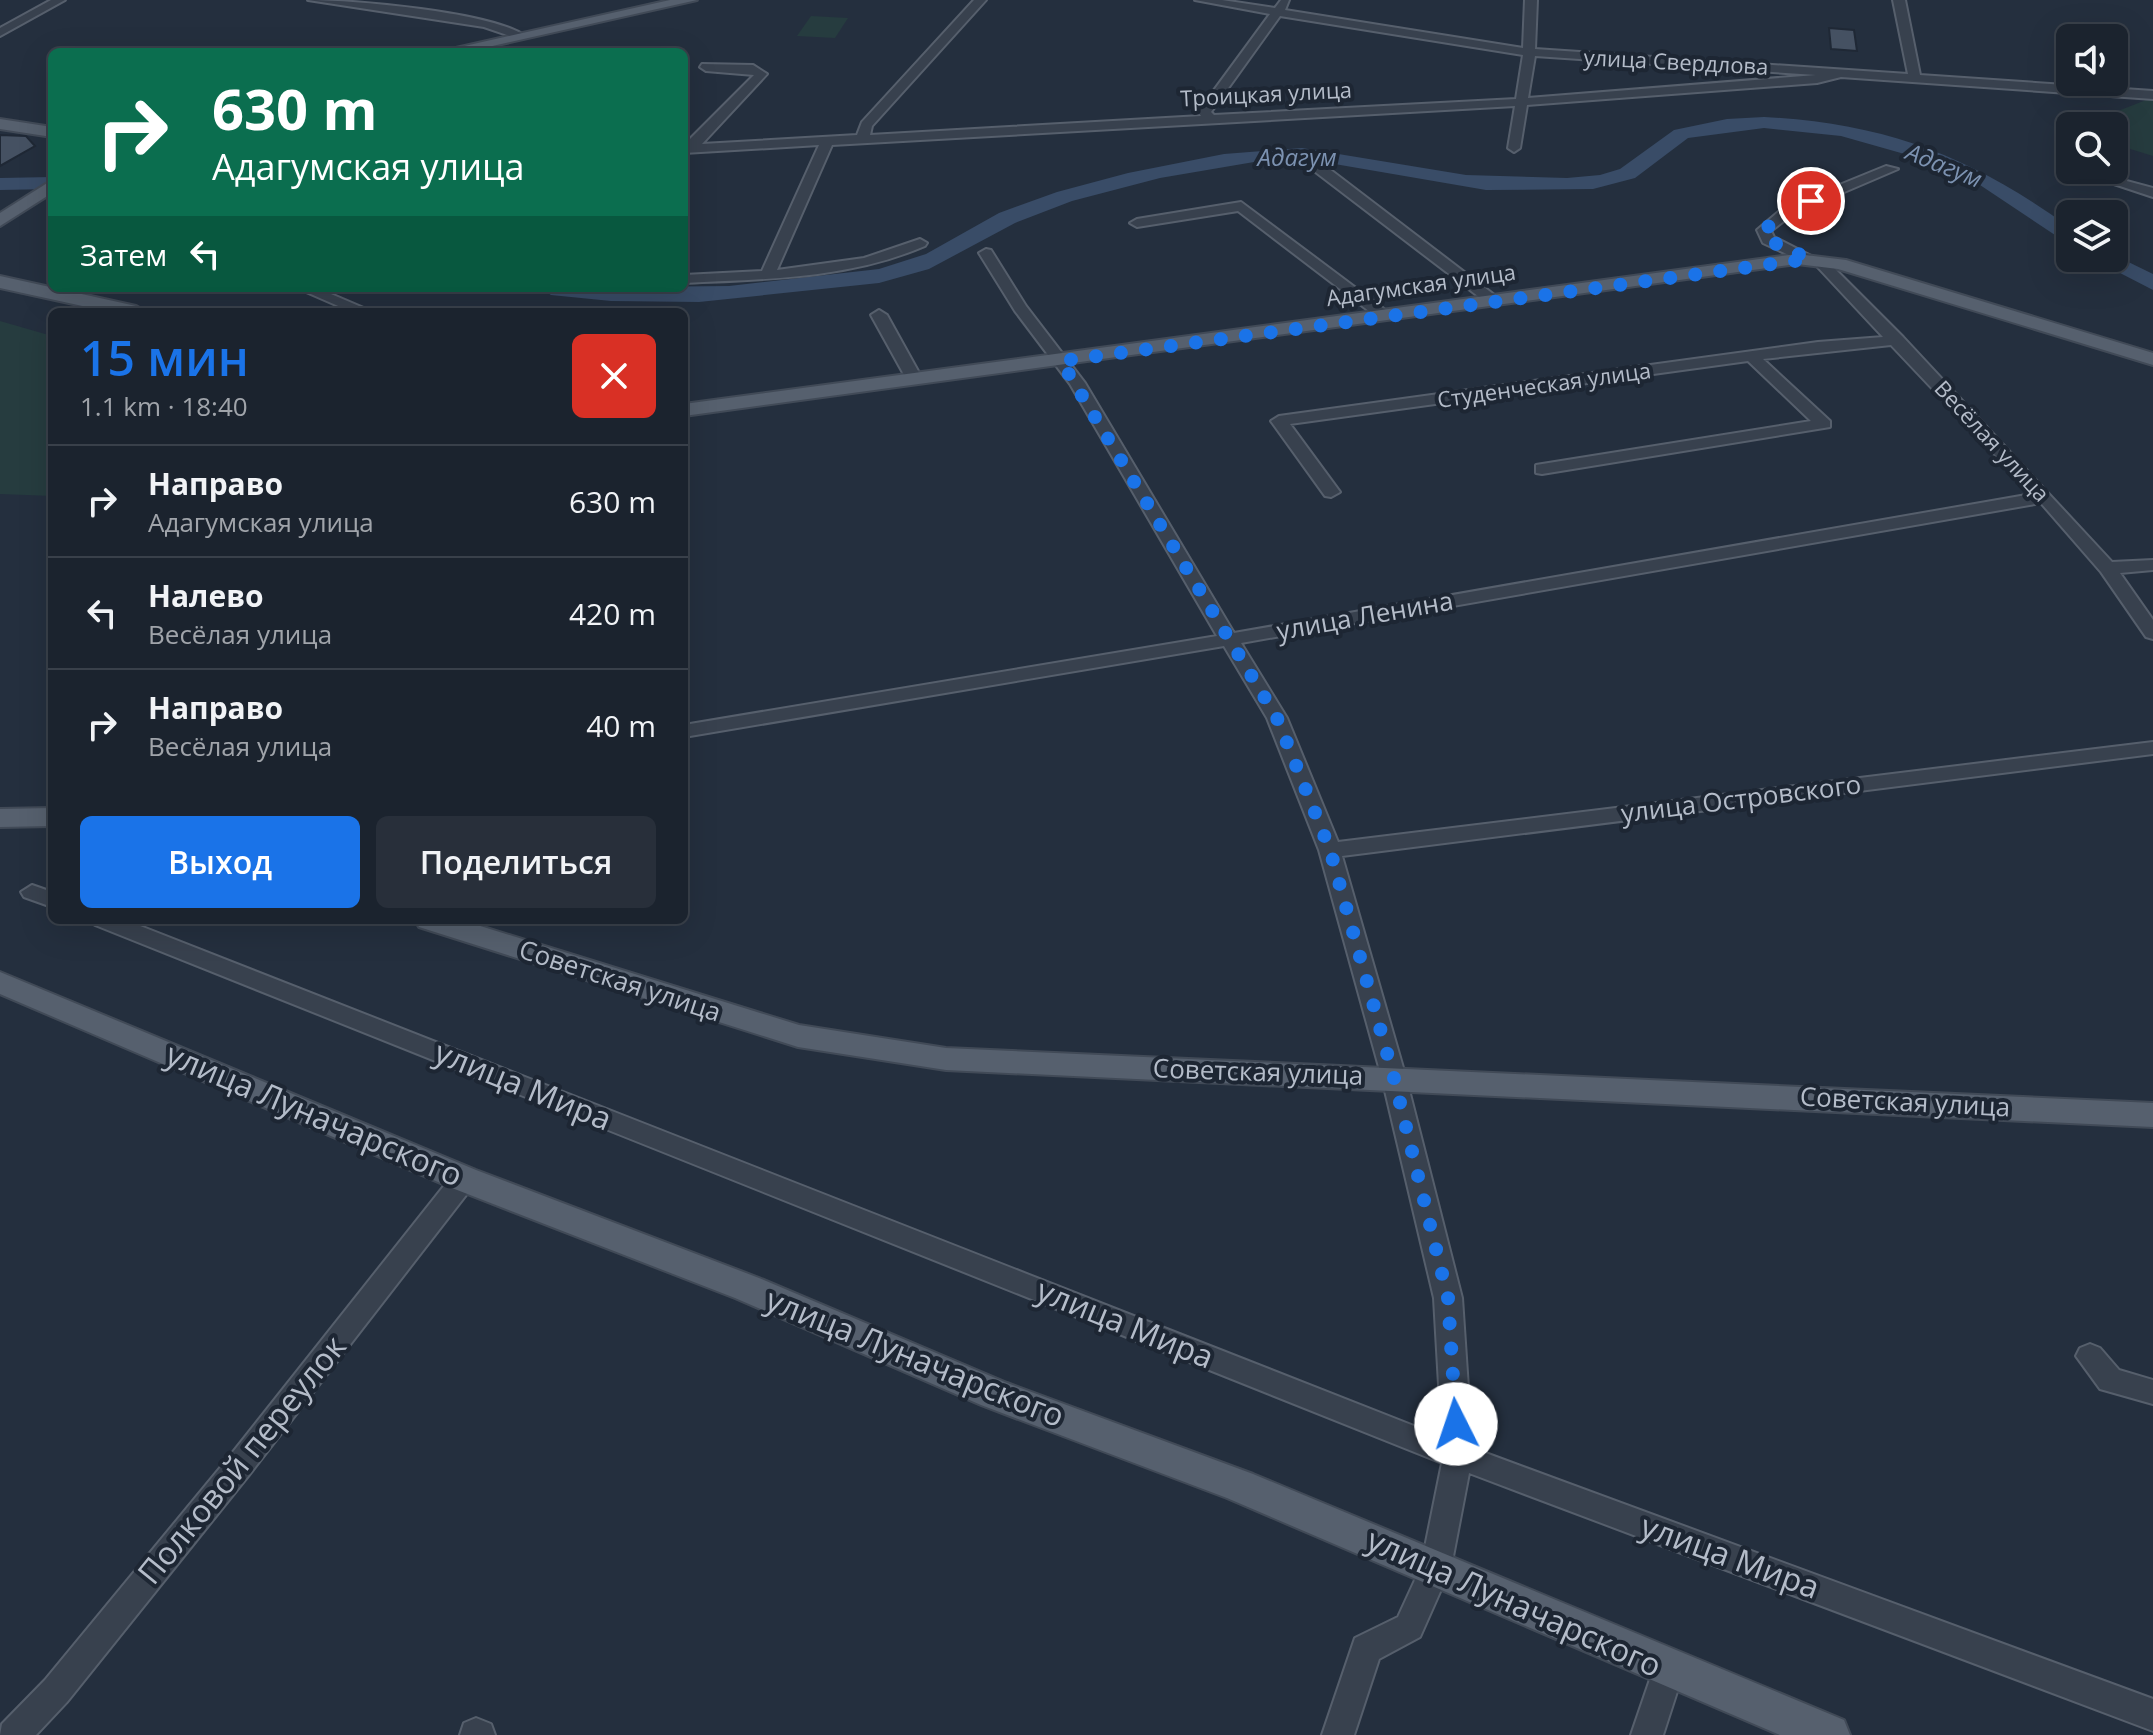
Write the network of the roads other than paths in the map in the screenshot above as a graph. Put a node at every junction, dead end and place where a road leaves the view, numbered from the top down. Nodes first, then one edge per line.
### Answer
1 (59, 0) edge
2 (314, 0) edge
3 (403, 0) edge
4 (690, 0) edge
5 (980, 0) edge
6 (1201, 0) edge
7 (1286, 0) edge
8 (1531, 0) edge
9 (1899, 0) edge
10 (1277, 12) junction
11 (509, 25) junction
12 (0, 33) edge
13 (454, 48) edge
14 (1529, 52) junction
15 (706, 67) dead end
16 (1848, 72) junction
17 (1914, 76) junction
18 (2153, 95) edge
19 (1521, 102) junction
20 (1210, 119) junction
21 (0, 124) edge
22 (48, 131) edge
23 (863, 139) junction
24 (827, 141) junction
25 (1514, 148) dead end
26 (688, 149) edge
27 (1310, 161) dead end
28 (1891, 169) dead end
29 (2127, 184) edge
30 (48, 188) edge
31 (2153, 193) edge
32 (2, 220) edge
33 (1137, 223) dead end
34 (920, 243) dead end
35 (986, 253) dead end
36 (1814, 260) junction
37 (769, 272) junction
38 (688, 279) edge
39 (0, 282) edge
40 (314, 292) edge
41 (1492, 300) junction
42 (118, 308) edge
43 (355, 308) edge
44 (879, 315) dead end
45 (1383, 315) junction
46 (1898, 340) junction
47 (1751, 356) junction
48 (2153, 359) edge
49 (1061, 361) junction
50 (915, 380) junction
51 (688, 409) edge
52 (1542, 469) dead end
53 (1331, 492) dead end
54 (2045, 497) junction
55 (2153, 565) edge
56 (2107, 568) junction
57 (2153, 633) edge
58 (1228, 640) junction
59 (688, 730) edge
60 (2153, 748) edge
61 (48, 817) edge
62 (0, 818) edge
63 (1330, 850) junction
64 (113, 924) edge
65 (442, 924) edge
66 (0, 982) edge
67 (1394, 1078) junction
68 (2153, 1115) edge
69 (464, 1179) junction
70 (2090, 1356) dead end
71 (2153, 1392) edge
72 (1458, 1456) junction
73 (1436, 1567) junction
74 (1668, 1670) junction
75 (2153, 1715) edge
76 (14, 1735) edge
77 (1338, 1735) edge
78 (1647, 1735) edge
79 (1829, 1735) edge

1 - 12 street
2 - 11 street
3 - 11 street
4 - 11 main road
5 - 23 street
6 - 10 street, улица Свердлова
7 - 10 street
8 - 14 street
9 - 17 street
10 - 14 street, улица Свердлова
10 - 20 street
11 - 13 main road
14 - 16 street, улица Свердлова
14 - 19 street
15 - 26 street
16 - 17 street, улица Свердлова
16 - 19 street, Троицкая улица
17 - 18 street, улица Свердлова
19 - 20 street, Троицкая улица
19 - 25 street
20 - 23 street, Троицкая улица
21 - 22 main road
23 - 24 street, Троицкая улица
24 - 26 street, Троицкая улица
24 - 37 street
27 - 41 street
28 - 36 street, Весёлая улица
29 - 31 street
30 - 32 main road
33 - 45 street
34 - 37 street
35 - 49 street
36 - 41 main road, Адагумская улица
36 - 46 street, Весёлая улица
36 - 48 main road, Адагумская улица
37 - 38 street
39 - 42 main road
40 - 43 street
41 - 45 main road, Адагумская улица
44 - 50 street
45 - 49 main road, Адагумская улица
46 - 47 street, Студенческая улица
46 - 54 street, Весёлая улица
47 - 52 street
47 - 53 street, Студенческая улица
49 - 50 main road, Адагумская улица
49 - 58 street
50 - 51 main road, Адагумская улица
54 - 56 street, Весёлая улица
54 - 58 street, улица Ленина
55 - 56 street
56 - 57 street, Весёлая улица
58 - 59 street, улица Ленина
58 - 63 street
60 - 63 street, улица Островского
61 - 62 main road
63 - 67 street
64 - 72 street, улица Мира
65 - 67 main road, Советская улица
66 - 69 main road, улица Луначарского
67 - 68 main road, Советская улица
67 - 72 street
69 - 73 main road, улица Луначарского
69 - 76 street, Полковой переулок
70 - 71 street
72 - 73 street
72 - 75 street, улица Мира
73 - 74 main road, улица Луначарского
73 - 77 street
74 - 78 street
74 - 79 main road, улица Луначарского

